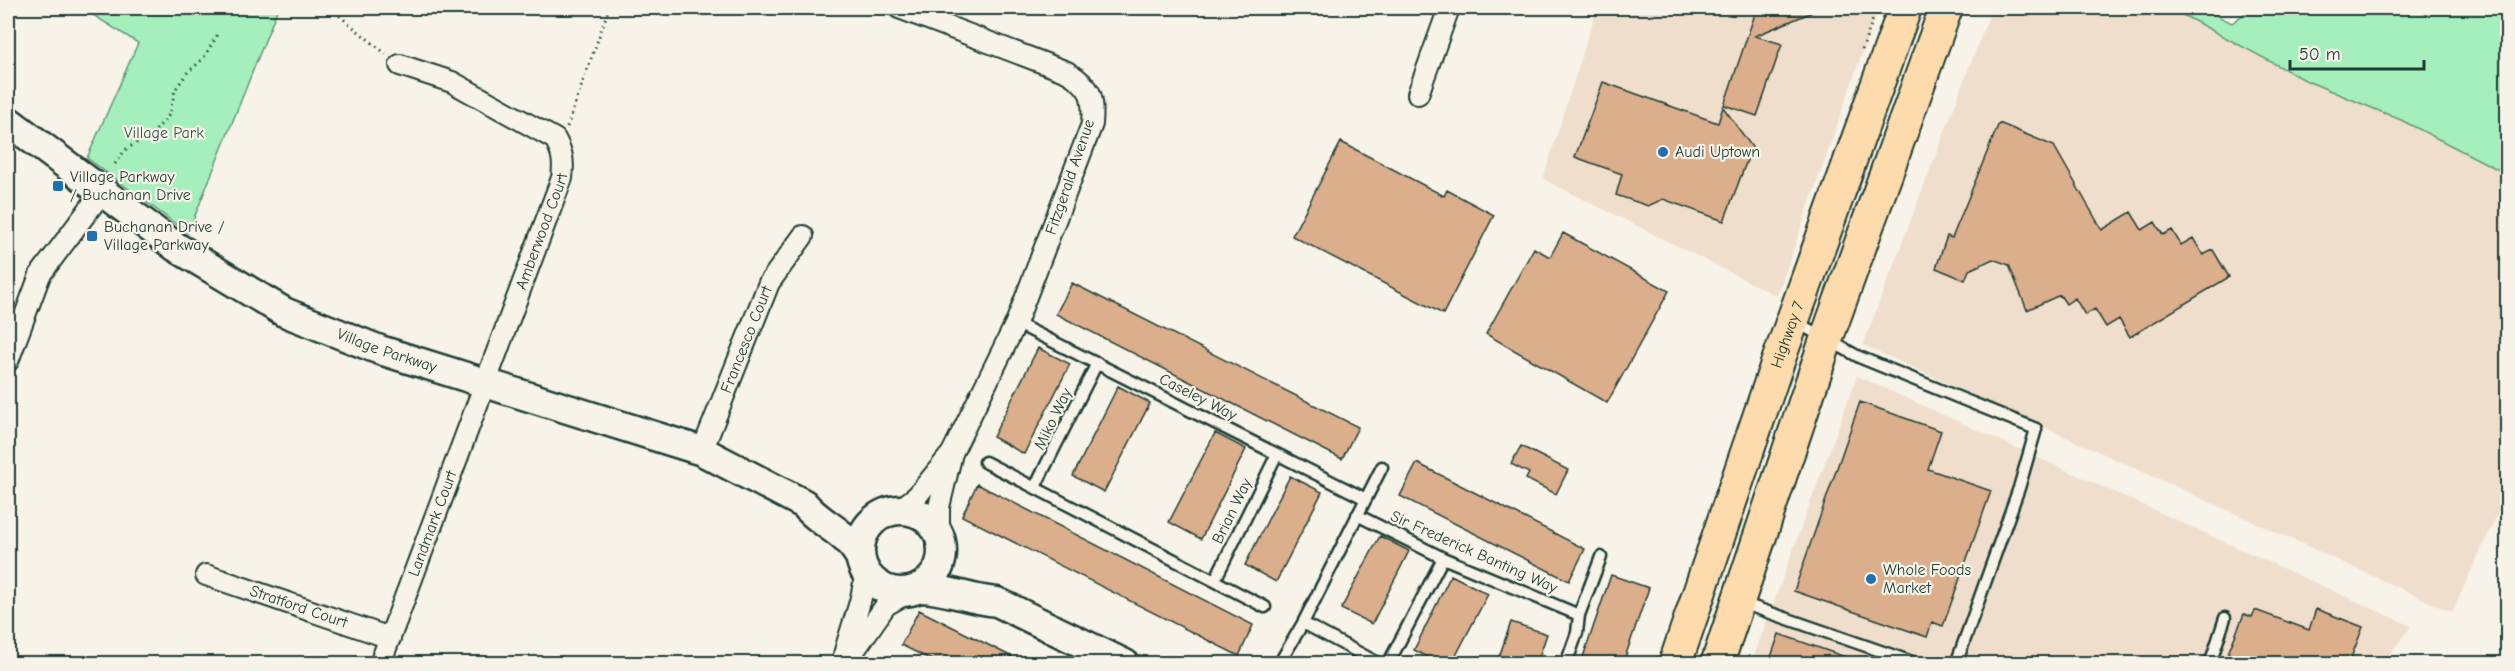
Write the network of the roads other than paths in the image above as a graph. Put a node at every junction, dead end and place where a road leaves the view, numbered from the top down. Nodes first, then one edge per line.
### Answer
1 (899, 8) edge
2 (1449, 8) edge
3 (1905, 8) edge
4 (1946, 8) edge
5 (400, 65) road end
6 (1418, 94) dead end
7 (8, 121) edge
8 (102, 192) junction
9 (803, 236) dead end
10 (1793, 321) junction
11 (1016, 323) junction
12 (1826, 340) junction
13 (8, 357) edge
14 (1097, 363) junction
15 (484, 384) junction
16 (702, 451) junction
17 (952, 453) junction
18 (1277, 454) junction
19 (985, 462) dead end
20 (1382, 467) dead end
21 (1035, 487) junction
22 (1366, 498) junction
23 (804, 504) junction
24 (889, 512) junction
25 (1358, 515) junction
26 (941, 542) junction
27 (1601, 557) dead end
28 (1443, 558) junction
29 (862, 564) junction
30 (206, 575) dead end
31 (1215, 580) junction
32 (915, 590) junction
33 (997, 602) junction
34 (1738, 602) junction
35 (1265, 607) dead end
36 (1579, 615) junction
37 (2225, 618) dead end
38 (1303, 623) junction
39 (390, 638) junction
40 (380, 663) edge
41 (843, 663) edge
42 (1125, 663) edge
43 (1278, 663) edge
44 (1380, 663) edge
45 (1388, 663) edge
46 (1566, 663) edge
47 (1676, 663) edge
48 (1717, 663) edge
49 (1918, 663) edge
50 (1956, 663) edge
51 (2211, 663) edge

1 - 11 street, Fitzgerald Avenue
2 - 6 street
3 - 10 main road, Highway 7
4 - 12 main road
5 - 15 street, Amberwood Court
7 - 8 main road, Village Parkway
8 - 13 street
8 - 15 main road, Village Parkway
9 - 16 street, Francesco Court
10 - 12 lane
10 - 47 main road, Highway 7
11 - 14 lane, Caseley Way
11 - 17 street, Fitzgerald Avenue
12 - 34 main road
12 - 50 lane
14 - 18 lane, Caseley Way
14 - 21 lane, Miko Way
15 - 16 main road, Village Parkway
15 - 39 street, Landmark Court
16 - 23 main road, Village Parkway
17 - 24 street, Fitzgerald Avenue
17 - 26 street, Fitzgerald Avenue
18 - 22 lane, Caseley Way
18 - 31 lane, Brian Way
19 - 21 lane
20 - 22 lane
21 - 31 lane
22 - 25 lane
23 - 24 main road, Village Parkway
23 - 29 main road, Village Parkway
24 - 26 main road
24 - 29 main road
25 - 28 lane, Sir Frederick Banting Way
25 - 38 lane
26 - 32 main road
26 - 33 main road
27 - 36 lane
28 - 36 lane, Sir Frederick Banting Way
28 - 45 lane
29 - 32 main road
29 - 41 street
30 - 39 street, Stratford Court
31 - 35 lane
32 - 33 main road
32 - 41 street
33 - 42 main road
34 - 48 main road
34 - 49 lane
36 - 46 lane
37 - 51 lane
38 - 43 lane
38 - 44 lane
39 - 40 street, Landmark Court

